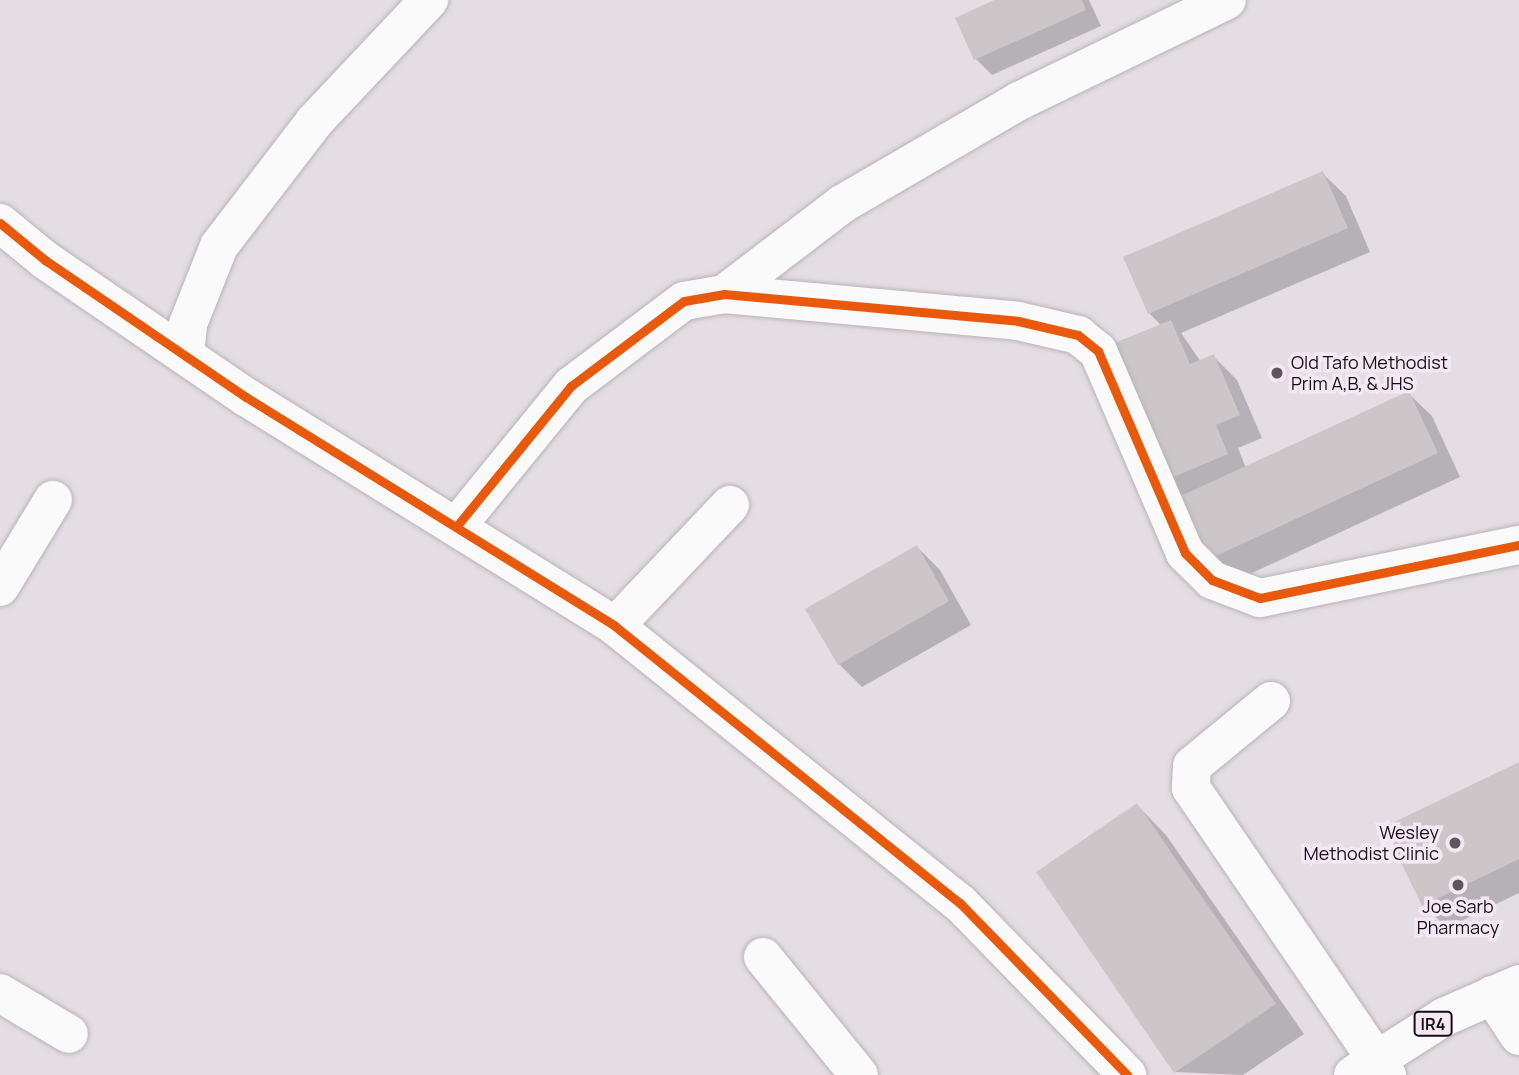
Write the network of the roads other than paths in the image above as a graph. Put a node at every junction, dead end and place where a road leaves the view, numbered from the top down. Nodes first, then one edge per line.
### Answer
1 (429, 0) edge
2 (1227, 0) edge
3 (0, 223) edge
4 (724, 294) junction
5 (185, 354) junction
6 (53, 500) dead end
7 (730, 505) dead end
8 (456, 527) junction
9 (1519, 545) edge
10 (0, 587) edge
11 (615, 626) junction
12 (1271, 701) dead end
13 (763, 957) dead end
14 (1505, 989) edge
15 (0, 993) edge
16 (69, 1034) dead end
17 (1519, 1036) edge
18 (1373, 1069) edge
19 (859, 1075) edge
20 (1127, 1075) edge

1 - 5 street
2 - 4 street
3 - 5 street
4 - 8 street
4 - 9 street
5 - 8 street
6 - 10 street
7 - 11 street
8 - 11 street
11 - 20 street
12 - 18 street
13 - 19 street
14 - 17 street
14 - 18 street, IR4
15 - 16 street

